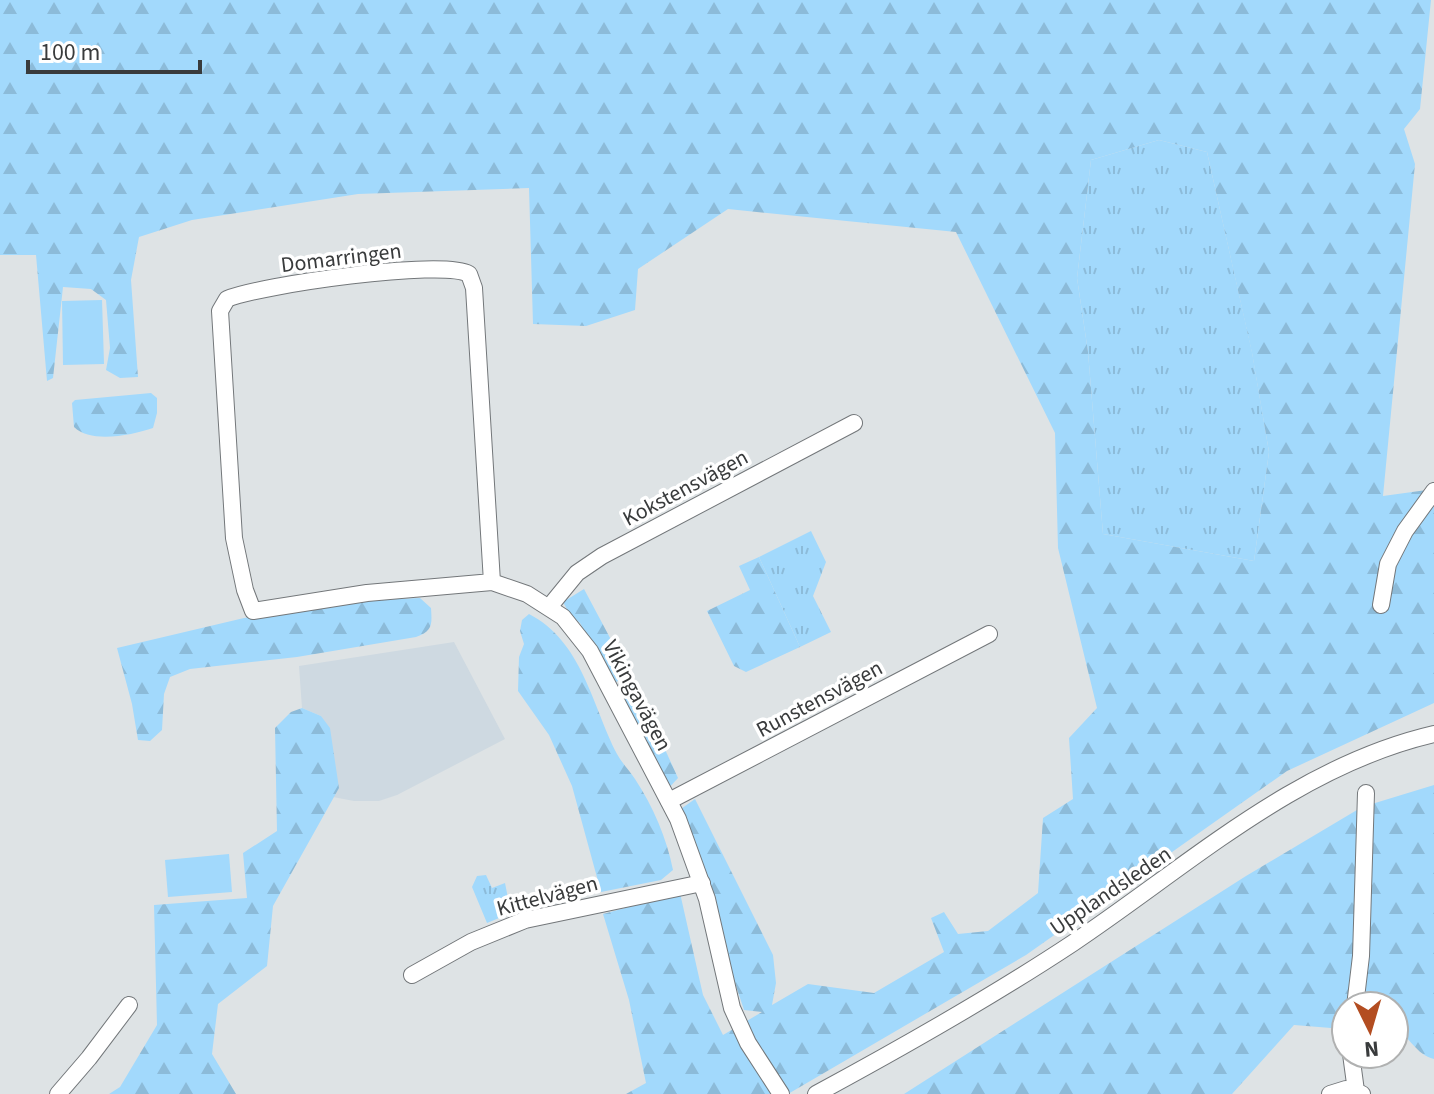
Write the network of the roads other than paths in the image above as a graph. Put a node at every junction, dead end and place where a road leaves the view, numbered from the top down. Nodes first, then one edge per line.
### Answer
1 (854, 423) dead end
2 (1434, 491) edge
3 (492, 582) junction
4 (1381, 605) dead end
5 (550, 606) junction
6 (253, 611) joint
7 (989, 634) dead end
8 (1434, 734) edge
9 (1366, 793) dead end
10 (669, 801) junction
11 (702, 883) junction
12 (412, 975) dead end
13 (1357, 990) edge
14 (129, 1005) dead end
15 (1354, 1070) edge
16 (1359, 1093) edge
17 (58, 1094) edge
18 (781, 1094) edge
19 (816, 1094) edge
20 (1330, 1094) edge

1 - 5 street, Kokstensvägen
2 - 4 street
3 - 5 street, Vikingavägen
3 - 6 street, Vikingavägen
3 - 6 street, Domarringen
5 - 10 street, Vikingavägen
7 - 10 street, Runstensvägen
8 - 19 street, Upplandsleden
9 - 13 street
10 - 11 street, Vikingavägen
11 - 12 street, Kittelvägen
11 - 18 street, Vikingavägen
14 - 17 street
15 - 16 street
16 - 20 street

